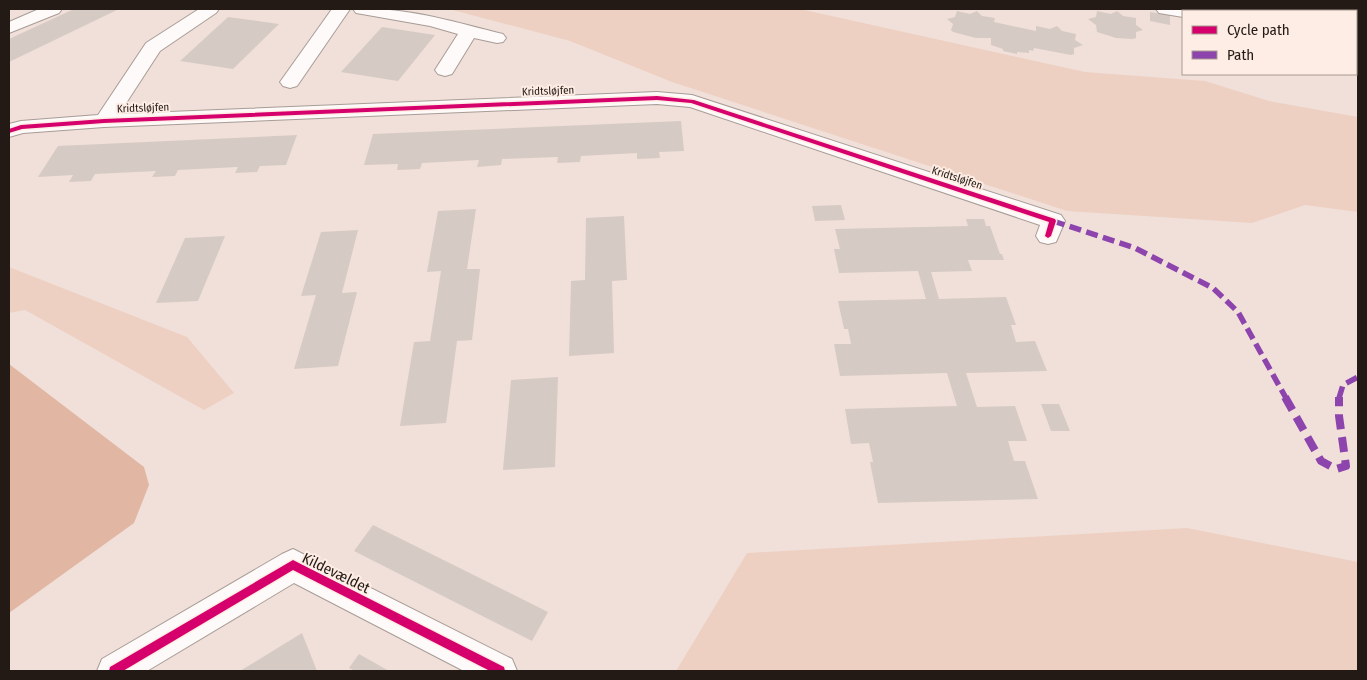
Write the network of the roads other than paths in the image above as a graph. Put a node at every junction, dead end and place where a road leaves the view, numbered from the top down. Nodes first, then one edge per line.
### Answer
1 (53, 9) edge
2 (210, 9) edge
3 (341, 9) edge
4 (362, 9) edge
5 (1165, 9) edge
6 (1182, 11) edge
7 (9, 28) edge
8 (469, 31) junction
9 (496, 38) dead end
10 (445, 70) dead end
11 (290, 82) dead end
12 (104, 121) junction
13 (9, 131) edge
14 (1048, 236) dead end
15 (114, 671) edge
16 (500, 671) edge

1 - 7 street
2 - 12 street, Kridtsløjfen
3 - 11 street
4 - 8 street
5 - 6 street
8 - 9 street
8 - 10 street
12 - 13 street, Kridtsløjfen
12 - 14 street, Kridtsløjfen
15 - 16 street, Kildevældet

